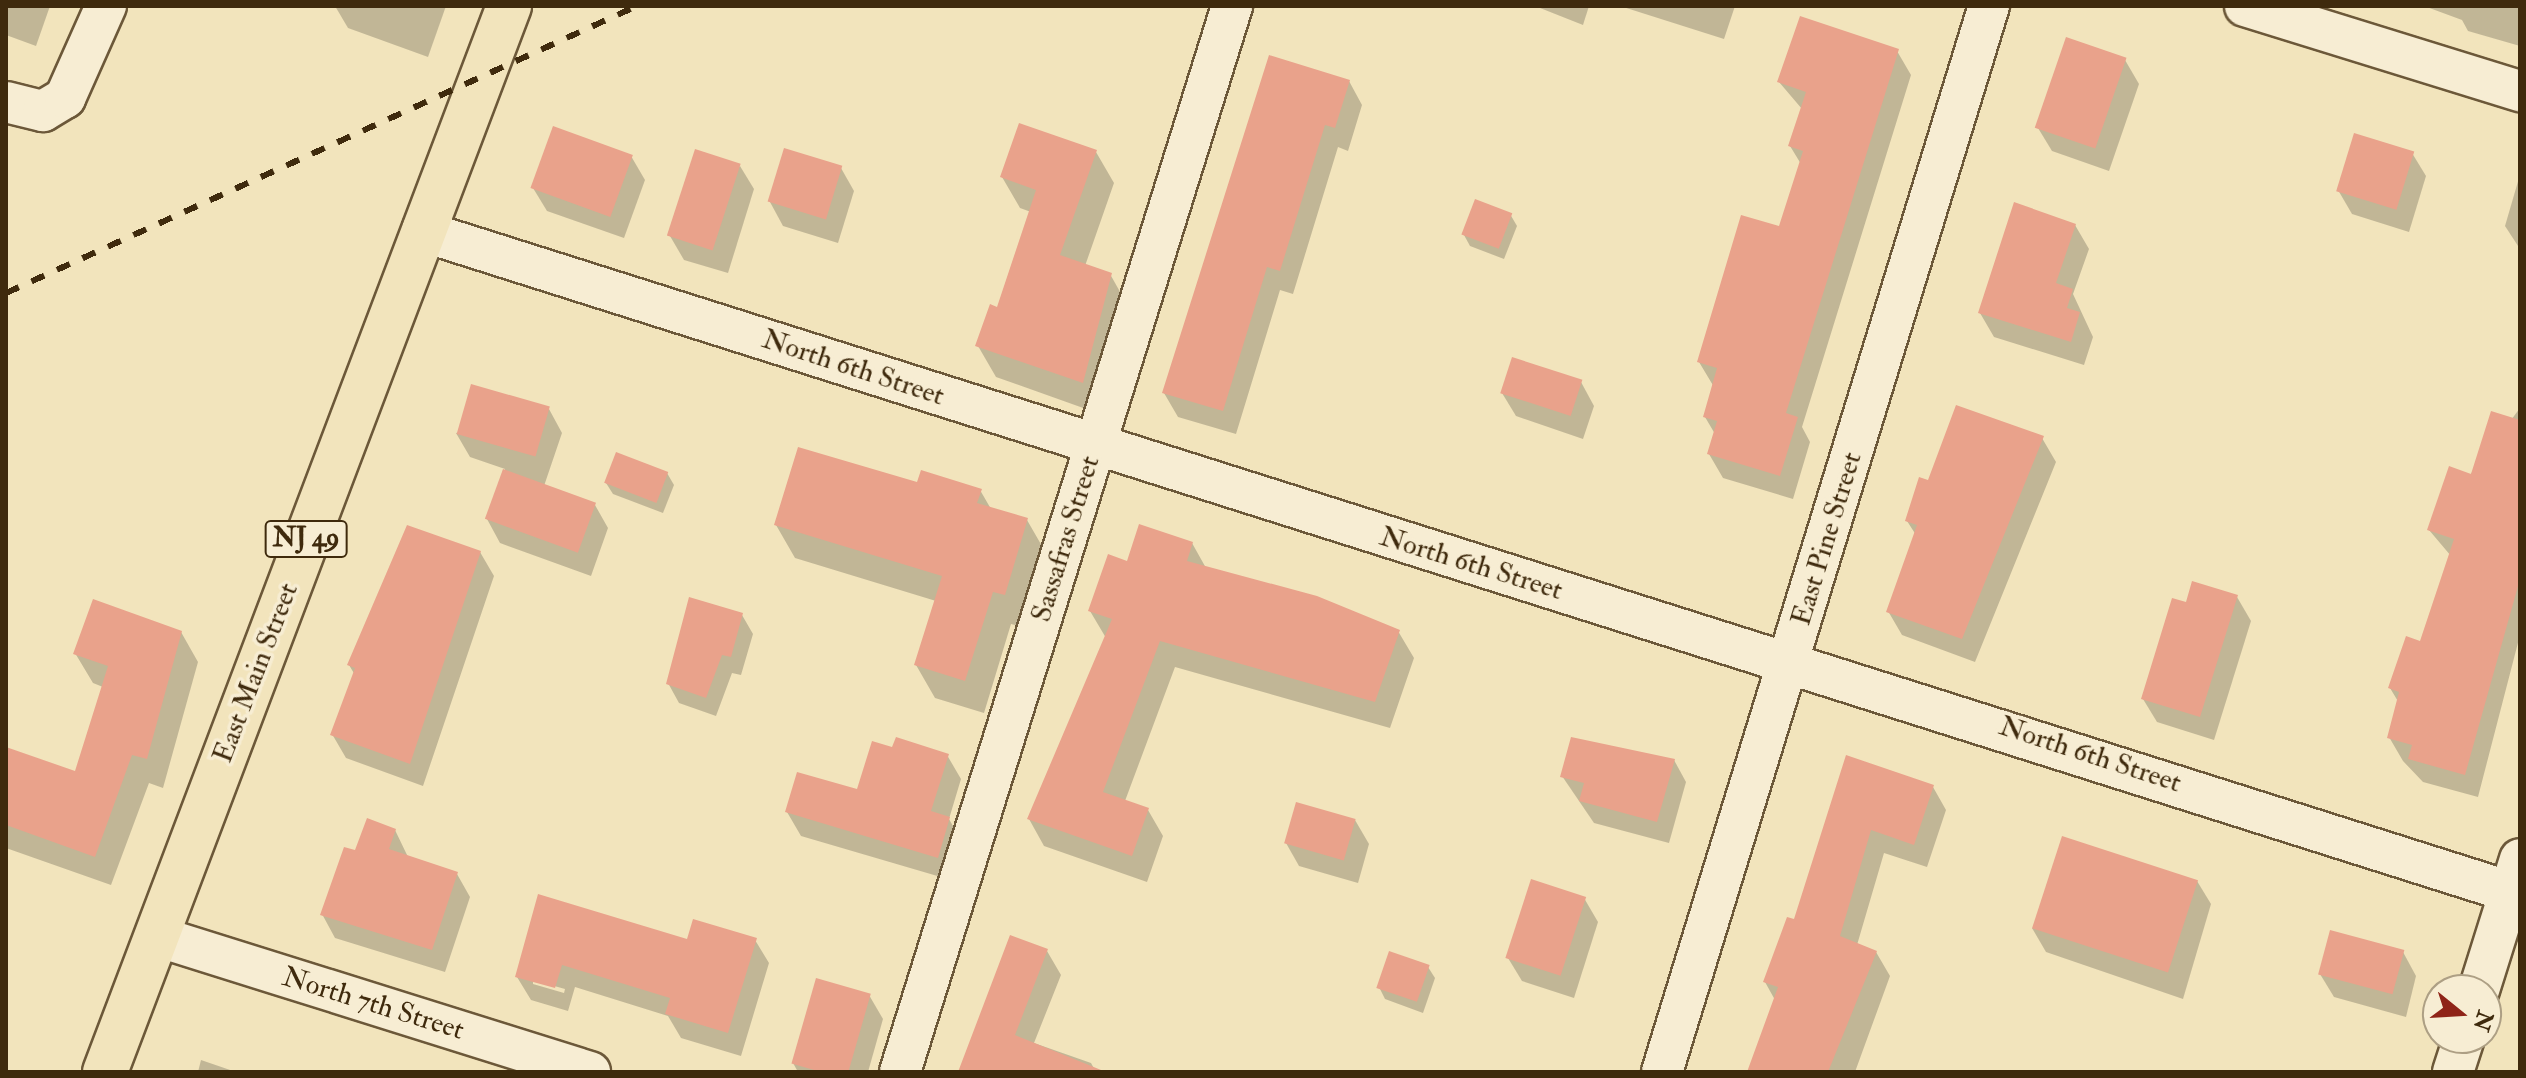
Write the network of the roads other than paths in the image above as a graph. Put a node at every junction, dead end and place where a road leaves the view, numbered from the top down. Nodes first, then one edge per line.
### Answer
1 (106, 6) edge
2 (509, 6) edge
3 (1232, 6) edge
4 (1989, 6) edge
5 (2245, 6) edge
6 (2520, 91) edge
7 (6, 102) edge
8 (422, 231) junction
9 (1096, 445) junction
10 (1790, 661) junction
11 (2517, 882) edge
12 (156, 936) junction
13 (2485, 974) edge
14 (105, 1072) edge
15 (590, 1072) edge
16 (900, 1072) edge
17 (1662, 1072) edge

1 - 7 street
2 - 8 highway, East Main Street / NJ 49
3 - 9 street, Sassafras Street
4 - 10 street, East Pine Street
5 - 6 street
8 - 9 street, North 6th Street
8 - 12 highway, East Main Street / NJ 49
9 - 10 street, North 6th Street
9 - 16 street, Sassafras Street
10 - 11 street, North 6th Street
10 - 17 street, East Pine Street
11 - 13 street
12 - 14 highway, East Main Street / NJ 49
12 - 15 street, North 7th Street

